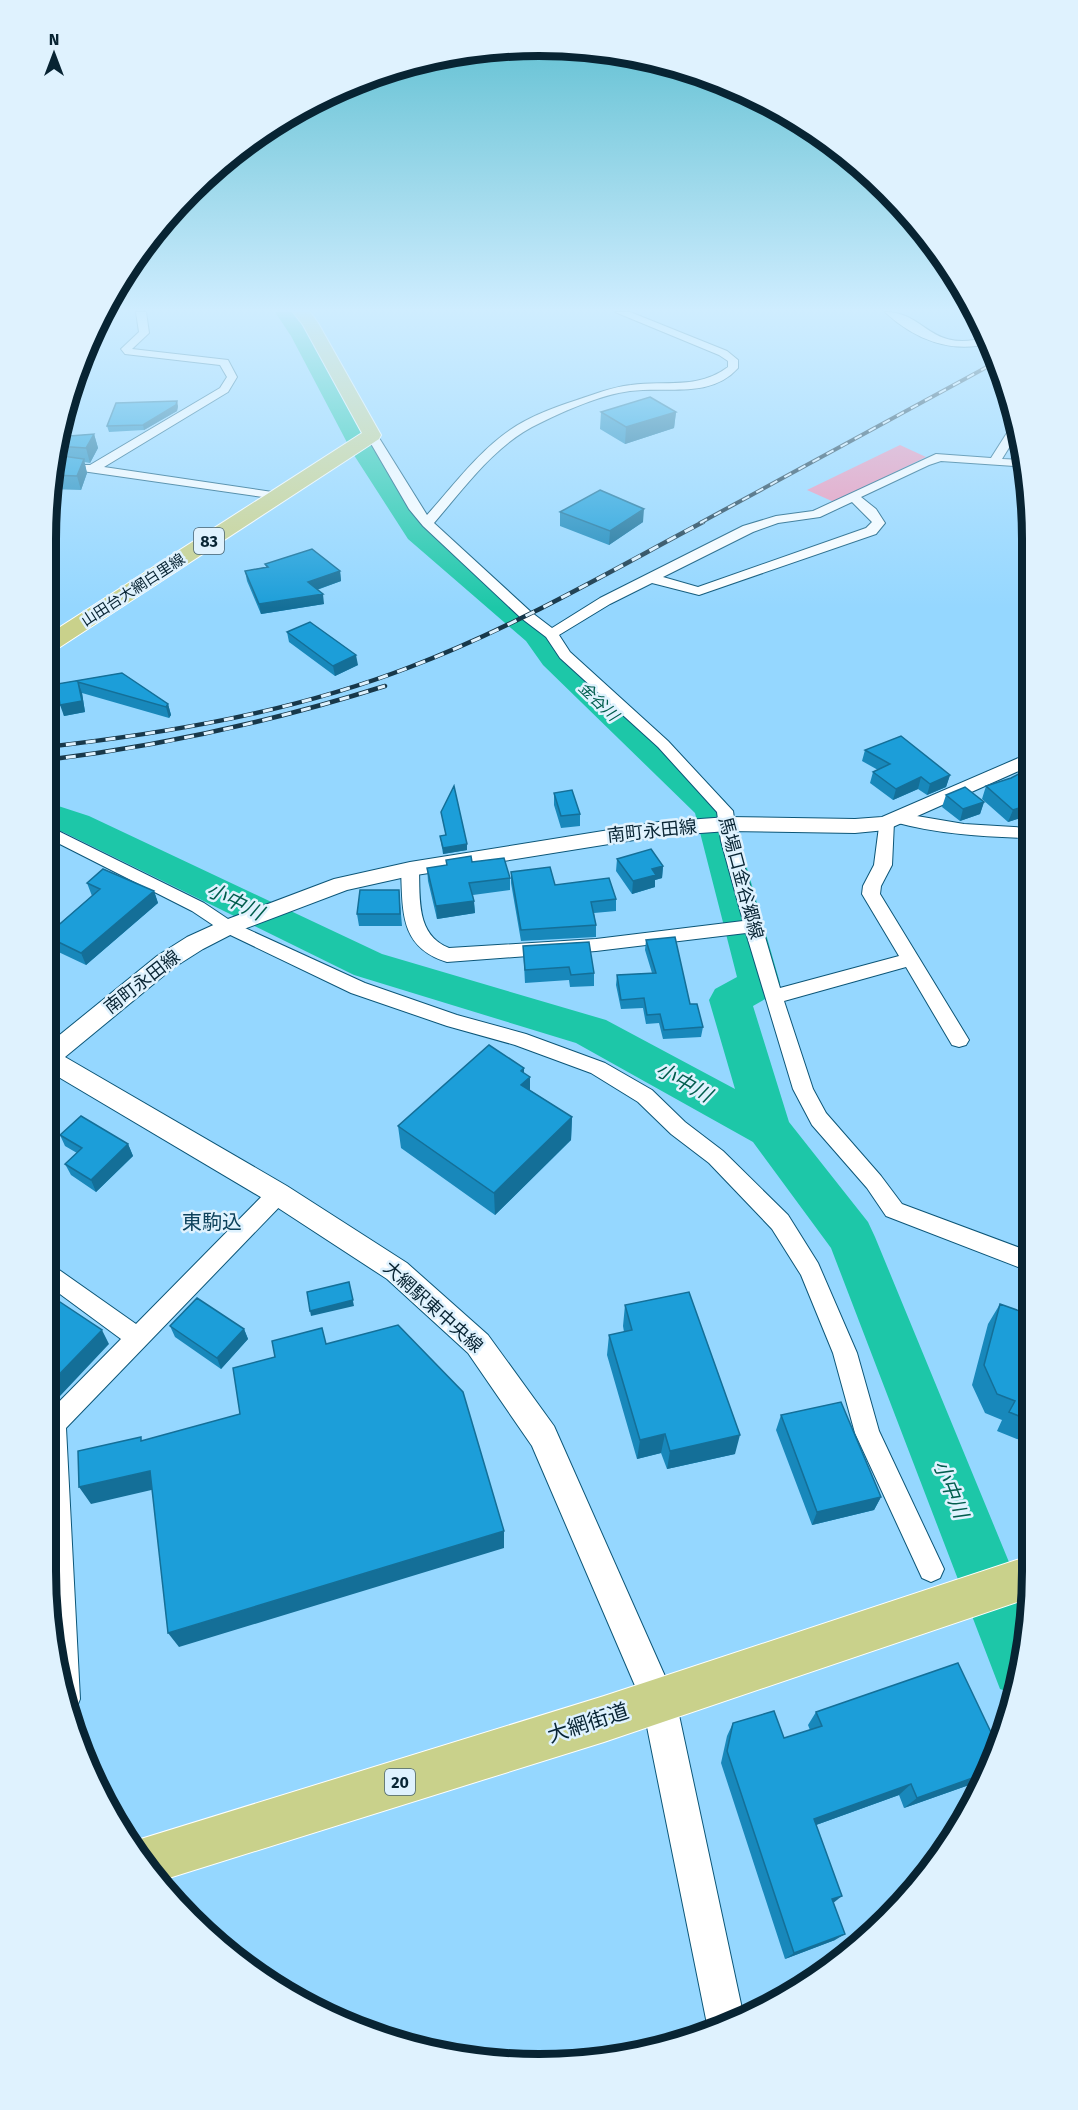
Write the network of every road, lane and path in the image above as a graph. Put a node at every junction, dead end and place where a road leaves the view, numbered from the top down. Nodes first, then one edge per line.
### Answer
1 (190, 410) edge
2 (358, 410) edge
3 (566, 410) edge
4 (372, 435) junction
5 (1011, 435) edge
6 (995, 461) junction
7 (1016, 463) edge
8 (73, 466) edge
9 (92, 469) junction
10 (279, 497) junction
11 (854, 497) junction
12 (428, 523) junction
13 (650, 578) junction
14 (551, 634) junction
15 (56, 640) edge
16 (1022, 763) edge
17 (892, 820) junction
18 (728, 824) junction
19 (1022, 833) edge
20 (56, 835) edge
21 (410, 869) junction
22 (238, 923) junction
23 (753, 926) junction
24 (912, 959) junction
25 (774, 997) junction
26 (959, 1040) dead end
27 (56, 1051) edge
28 (56, 1065) edge
29 (278, 1194) junction
30 (1022, 1259) edge
31 (56, 1278) edge
32 (138, 1338) junction
33 (56, 1422) edge
34 (56, 1485) edge
35 (931, 1569) dead end
36 (1022, 1579) edge
37 (61, 1641) edge
38 (659, 1701) junction
39 (151, 1859) edge
40 (725, 2018) edge

1 - 9 street
2 - 4 main road
3 - 12 street
4 - 10 main road, 山田台大網白里線 / 83
4 - 12 street, 馬場口金谷郷線
5 - 6 street
6 - 7 street
6 - 11 street
8 - 9 street
9 - 10 street
10 - 15 main road, 山田台大網白里線 / 83
11 - 13 street
11 - 13 street
12 - 14 street, 馬場口金谷郷線
13 - 14 street
14 - 18 street, 馬場口金谷郷線
16 - 17 street, 南町永田線
17 - 18 street, 南町永田線
17 - 19 street
17 - 24 street
18 - 21 street, 南町永田線
18 - 23 street, 馬場口金谷郷線
20 - 22 street
21 - 22 street, 南町永田線
21 - 23 street
22 - 27 street, 南町永田線
22 - 35 street
23 - 25 street, 馬場口金谷郷線
24 - 25 street
24 - 26 street
25 - 30 street, 馬場口金谷郷線
28 - 29 street, 大網駅東中央線
29 - 32 street
29 - 38 street, 大網駅東中央線
31 - 32 street
32 - 33 street
34 - 37 street
36 - 38 main road, 大網街道 / 20
38 - 39 main road, 大網街道 / 20
38 - 40 street, 大網駅東中央線

